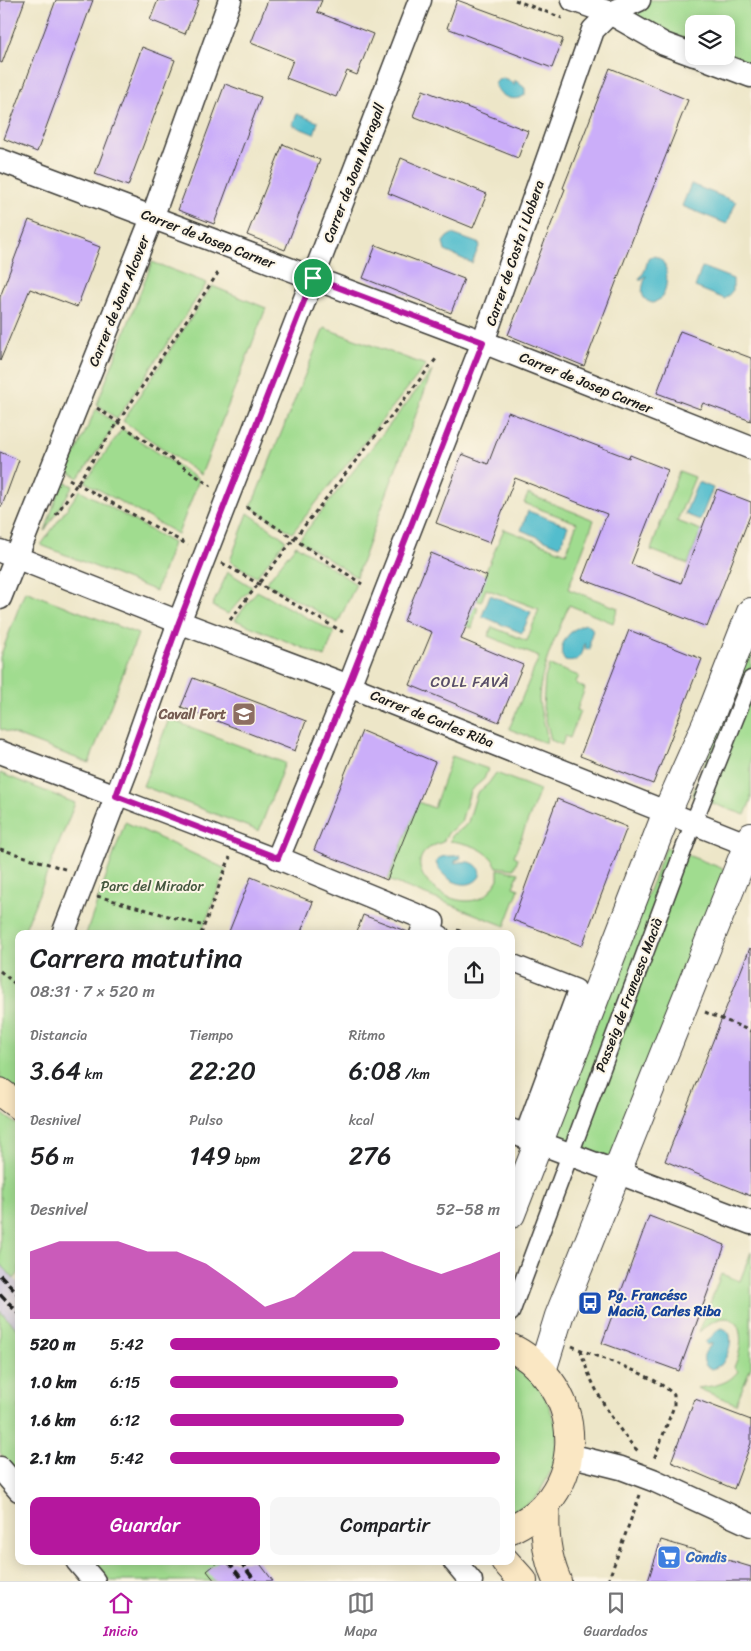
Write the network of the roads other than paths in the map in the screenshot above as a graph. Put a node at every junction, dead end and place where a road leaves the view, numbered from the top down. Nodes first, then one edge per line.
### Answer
1 (230, 0) edge
2 (420, 0) edge
3 (573, 0) edge
4 (639, 0) edge
5 (610, 13) junction
6 (685, 51) edge
7 (722, 65) edge
8 (751, 76) edge
9 (0, 160) edge
10 (152, 218) junction
11 (313, 278) junction
12 (483, 342) junction
13 (751, 448) edge
14 (8, 554) edge
15 (0, 598) edge
16 (751, 612) edge
17 (179, 622) junction
18 (751, 678) edge
19 (348, 686) junction
20 (0, 752) edge
21 (116, 796) junction
22 (667, 812) junction
23 (693, 824) junction
24 (750, 843) edge
25 (278, 858) junction
26 (65, 930) edge
27 (431, 930) edge
28 (515, 964) edge
29 (0, 1092) edge
30 (15, 1103) edge
31 (515, 1129) edge
32 (515, 1133) edge
33 (539, 1142) junction
34 (570, 1155) junction
35 (617, 1173) junction
36 (515, 1204) edge
37 (751, 1223) edge
38 (515, 1302) edge
39 (515, 1350) edge
40 (542, 1371) junction
41 (569, 1455) junction
42 (0, 1468) edge
43 (15, 1485) edge
44 (546, 1504) junction
45 (751, 1525) edge
46 (515, 1527) edge
47 (80, 1565) edge
48 (457, 1565) edge
49 (509, 1565) edge
50 (94, 1581) edge
51 (471, 1581) edge
52 (523, 1581) edge
53 (556, 1581) edge

1 - 10 street, Carrer de Joan Alcover
2 - 11 street, Carrer de Joan Maragall
3 - 5 street
4 - 5 street
5 - 6 street
5 - 12 street, Carrer de Costa i Llobera
7 - 8 street
9 - 10 street, Carrer de Josep Carner
10 - 11 street, Carrer de Josep Carner
10 - 14 street, Carrer de Joan Alcover
11 - 12 street, Carrer de Josep Carner
11 - 17 street, Carrer de Joan Maragall
12 - 13 street, Carrer de Josep Carner
12 - 19 street, Carrer de Costa i Llobera
14 - 15 street, Carrer de Joan Alcover
14 - 17 street, Carrer de Carles Riba
16 - 22 street
17 - 19 street, Carrer de Carles Riba
17 - 21 street, Carrer de Joan Maragall
18 - 23 street, Passeig de Francesc Macià
19 - 22 street, Carrer de Carles Riba
19 - 25 street, Carrer de Costa i Llobera
20 - 21 street
21 - 25 street
21 - 26 street, Carrer de Joan Maragall
22 - 23 street, Carrer de Carles Riba
22 - 33 street
23 - 24 street, Carrer de Carles Riba
23 - 34 street, Passeig de Francesc Macià
24 - 35 street
25 - 27 street
28 - 31 street
29 - 30 main road
32 - 33 street
33 - 34 street
33 - 36 street
34 - 35 street
34 - 38 street, Passeig de Francesc Macià
35 - 37 street
35 - 40 street
39 - 40 main road
40 - 41 main road
41 - 44 main road
41 - 45 street
42 - 43 street
44 - 46 main road
44 - 53 main road
47 - 50 street
48 - 51 street
49 - 52 main road

